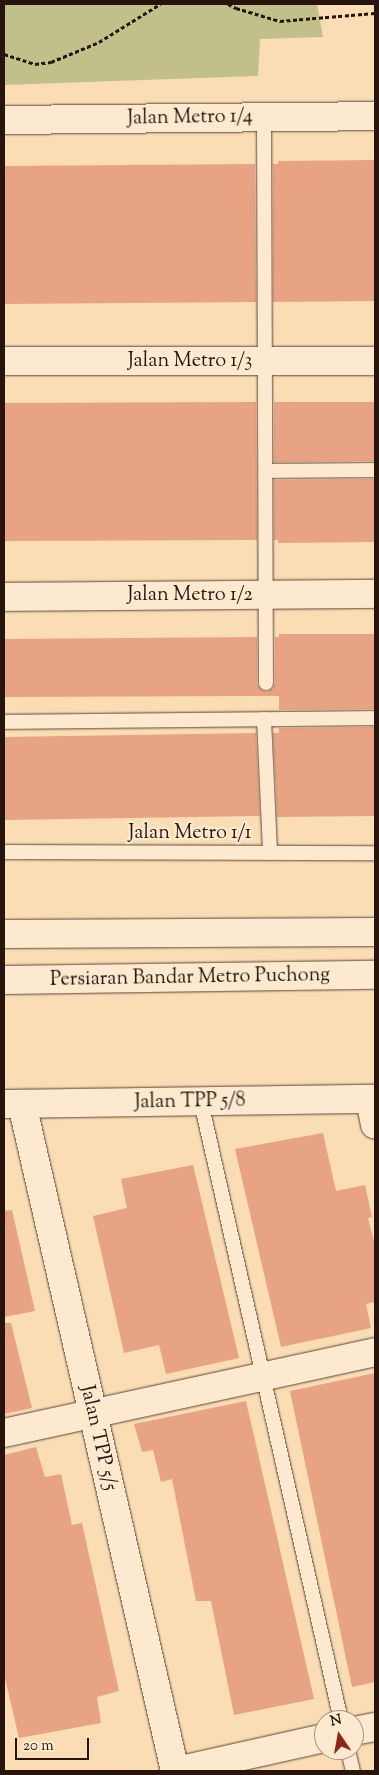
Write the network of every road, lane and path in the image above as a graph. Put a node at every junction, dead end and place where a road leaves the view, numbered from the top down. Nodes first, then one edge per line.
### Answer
1 (160, 4) edge
2 (228, 4) edge
3 (375, 13) edge
4 (4, 54) edge
5 (375, 116) edge
6 (264, 118) junction
7 (4, 120) edge
8 (4, 360) edge
9 (375, 361) edge
10 (266, 362) junction
11 (266, 470) junction
12 (375, 470) edge
13 (375, 594) edge
14 (266, 595) junction
15 (4, 597) edge
16 (266, 683) dead end
17 (375, 718) edge
18 (264, 719) junction
19 (4, 722) edge
20 (4, 852) edge
21 (270, 853) junction
22 (375, 853) edge
23 (375, 932) edge
24 (4, 934) edge
25 (375, 975) edge
26 (4, 980) edge
27 (372, 1099) edge
28 (201, 1102) junction
29 (13, 1104) edge
30 (375, 1125) edge
31 (375, 1352) edge
32 (262, 1376) junction
33 (92, 1412) junction
34 (4, 1433) edge
35 (339, 1710) edge
36 (314, 1740) edge
37 (176, 1771) edge

1 - 4 path
2 - 3 path
5 - 6 street, Jalan Metro 1/4
6 - 7 street, Jalan Metro 1/4
6 - 10 lane
8 - 10 street, Jalan Metro 1/3
9 - 10 street, Jalan Metro 1/3
10 - 11 lane
11 - 12 lane
11 - 14 lane
13 - 14 street, Jalan Metro 1/2
14 - 15 street, Jalan Metro 1/2
14 - 16 lane
17 - 18 lane
18 - 19 lane
18 - 21 lane
20 - 21 lane, Jalan Metro 1/1
21 - 22 lane, Jalan Metro 1/1
23 - 24 street
25 - 26 street, Persiaran Bandar Metro Puchong
27 - 28 street, Jalan TPP 5/8
27 - 30 street
28 - 29 street, Jalan TPP 5/8
28 - 32 lane
29 - 33 street, Jalan TPP 5/5
31 - 32 street
32 - 33 street
32 - 35 lane
33 - 34 street
33 - 37 street, Jalan TPP 5/5
36 - 37 street

